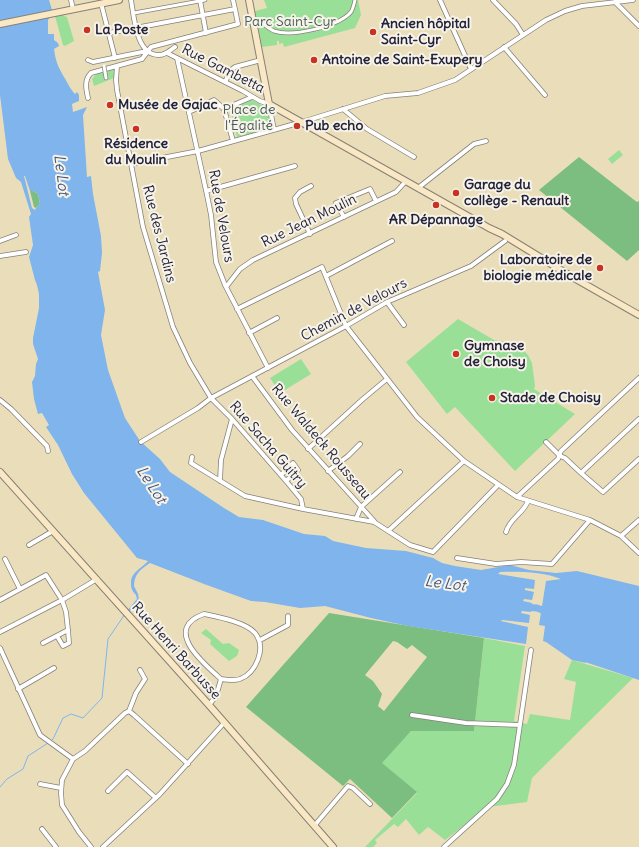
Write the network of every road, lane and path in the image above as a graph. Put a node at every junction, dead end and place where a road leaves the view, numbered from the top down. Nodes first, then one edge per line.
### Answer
1 (71, 0) edge
2 (119, 0) edge
3 (131, 0) edge
4 (205, 0) edge
5 (233, 0) edge
6 (249, 0) edge
7 (355, 0) edge
8 (440, 0) edge
9 (493, 0) edge
10 (633, 0) edge
11 (200, 1) edge
12 (103, 2) edge
13 (615, 2) junction
14 (88, 3) edge
15 (73, 9) junction
16 (234, 9) junction
17 (134, 13) junction
18 (202, 14) junction
19 (261, 22) dead end
20 (0, 24) edge
21 (639, 26) edge
22 (136, 27) junction
23 (206, 32) junction
24 (109, 33) junction
25 (523, 35) junction
26 (175, 47) dead end
27 (504, 47) junction
28 (145, 49) junction
29 (168, 53) junction
30 (115, 58) junction
31 (177, 58) junction
32 (88, 60) dead end
33 (261, 60) junction
34 (103, 61) junction
35 (117, 66) junction
36 (471, 69) junction
37 (106, 78) dead end
38 (225, 82) junction
39 (545, 95) dead end
40 (252, 97) junction
41 (88, 98) dead end
42 (269, 104) junction
43 (223, 108) junction
44 (343, 109) junction
45 (189, 112) junction
46 (302, 122) junction
47 (274, 130) junction
48 (233, 141) junction
49 (486, 141) dead end
50 (198, 151) junction
51 (414, 157) dead end
52 (131, 164) junction
53 (295, 166) dead end
54 (406, 181) junction
55 (311, 186) dead end
56 (418, 188) junction
57 (206, 191) junction
58 (376, 201) junction
59 (344, 217) junction
60 (310, 234) junction
61 (16, 235) dead end
62 (506, 239) junction
63 (0, 240) edge
64 (392, 241) dead end
65 (26, 252) dead end
66 (0, 256) edge
67 (326, 276) junction
68 (226, 287) junction
69 (387, 302) junction
70 (237, 309) junction
71 (639, 316) edge
72 (277, 318) dead end
73 (404, 325) dead end
74 (346, 326) junction
75 (249, 333) junction
76 (268, 368) junction
77 (252, 376) junction
78 (639, 378) edge
79 (387, 379) junction
80 (635, 382) junction
81 (639, 386) edge
82 (211, 398) junction
83 (0, 400) edge
84 (232, 419) junction
85 (639, 419) edge
86 (141, 442) dead end
87 (546, 442) dead end
88 (360, 444) dead end
89 (308, 449) junction
90 (48, 451) dead end
91 (560, 456) junction
92 (192, 457) dead end
93 (639, 459) edge
94 (464, 461) junction
95 (328, 470) junction
96 (0, 472) edge
97 (400, 472) dead end
98 (580, 473) junction
99 (281, 475) junction
100 (220, 481) junction
101 (286, 481) junction
102 (498, 484) junction
103 (517, 497) junction
104 (528, 501) junction
105 (361, 507) junction
106 (303, 509) junction
107 (356, 519) junction
108 (590, 520) junction
109 (639, 520) edge
110 (374, 522) junction
111 (53, 531) junction
112 (388, 531) junction
113 (506, 532) dead end
114 (621, 536) junction
115 (28, 545) dead end
116 (639, 553) edge
117 (457, 558) dead end
118 (4, 559) dead end
119 (97, 579) junction
120 (20, 589) junction
121 (0, 600) edge
122 (62, 600) junction
123 (288, 616) dead end
124 (68, 630) junction
125 (0, 632) edge
126 (57, 636) junction
127 (260, 640) junction
128 (43, 643) dead end
129 (0, 648) edge
130 (531, 650) dead end
131 (54, 668) dead end
132 (140, 670) dead end
133 (221, 680) junction
134 (18, 689) junction
135 (209, 705) junction
136 (129, 712) junction
137 (412, 715) dead end
138 (224, 723) junction
139 (520, 725) junction
140 (73, 759) junction
141 (188, 764) junction
142 (40, 784) dead end
143 (61, 788) junction
144 (108, 791) dead end
145 (156, 798) junction
146 (370, 804) dead end
147 (314, 826) junction
148 (42, 829) dead end
149 (330, 846) edge
150 (56, 847) edge
151 (91, 847) edge
152 (102, 847) edge
153 (444, 847) edge

1 - 15 street
2 - 12 main road
3 - 17 street
4 - 11 street
5 - 16 street
6 - 33 main road
7 - 19 street
8 - 36 street
9 - 25 street
10 - 13 street
11 - 17 street
11 - 18 street
12 - 14 main road
12 - 24 street
13 - 21 street
13 - 25 street
14 - 15 main road
15 - 20 main road
16 - 18 street
16 - 23 street
17 - 22 street
18 - 22 street
18 - 23 street
22 - 24 street
22 - 28 street
23 - 28 street
24 - 30 street
25 - 27 street
26 - 29 street
27 - 36 street
27 - 39 street
28 - 29 street
28 - 30 street
28 - 35 street
29 - 31 street, Rue Gambetta
30 - 34 street
31 - 38 street, Rue Gambetta
31 - 45 street, Rue de Velours
32 - 34 street
33 - 38 street
33 - 42 main road
34 - 37 street, bridge
35 - 41 street
35 - 52 street, Rue des Jardins
36 - 44 street
38 - 40 street, Rue Gambetta
40 - 42 street, Rue Gambetta
40 - 43 street
42 - 46 main road
42 - 47 street
43 - 45 street
43 - 48 street
44 - 46 street
44 - 51 street
45 - 50 street, Rue de Velours
46 - 47 street
46 - 54 main road
47 - 48 street
48 - 50 street
49 - 56 street
50 - 52 street
50 - 57 street, Rue de Velours
52 - 82 street, Rue des Jardins
53 - 57 street
54 - 56 main road
54 - 58 street, Rue Jean Moulin
55 - 60 street
56 - 62 main road
57 - 68 street, Rue de Velours
58 - 59 street, Rue Jean Moulin
58 - 59 street
59 - 60 street, Rue Jean Moulin
60 - 68 street, Rue Jean Moulin
61 - 63 street
62 - 69 street, Chemin de Velours
62 - 71 main road
64 - 67 street
65 - 66 street
67 - 70 street
67 - 74 street
68 - 70 street, Rue de Velours
69 - 73 street
69 - 74 street, Chemin de Velours
70 - 75 street, Rue de Velours
72 - 75 street
74 - 76 street, Chemin de Velours
74 - 79 street
75 - 76 street, Rue de Velours
76 - 77 street, Chemin de Velours
77 - 82 street, Chemin de Velours
77 - 89 street, Rue Waldeck Rousseau
78 - 80 street
79 - 89 street
79 - 94 street
80 - 81 street
80 - 91 street
82 - 84 street, Rue Sacha Guitry
82 - 86 street, Chemin de Velours
83 - 90 street
84 - 99 street, Rue Sacha Guitry
84 - 100 street
85 - 98 street
87 - 91 street
88 - 95 street
89 - 95 street, Rue Waldeck Rousseau
91 - 98 street
91 - 103 street
92 - 100 street
93 - 98 street
94 - 102 street
94 - 112 street
95 - 105 street, Rue Waldeck Rousseau
96 - 111 main road, Rue Henri Barbusse
97 - 105 street
99 - 101 street, Rue Sacha Guitry
99 - 101 street
100 - 106 street
101 - 106 street, Rue Sacha Guitry
102 - 103 street
102 - 112 street
103 - 104 street
104 - 108 street
104 - 113 street
105 - 107 street
105 - 110 street, Rue Waldeck Rousseau
106 - 107 street
107 - 110 street
108 - 114 street
108 - 117 street
109 - 114 street
110 - 112 street
111 - 115 street
111 - 119 main road, Rue Henri Barbusse
114 - 116 street
118 - 120 street
119 - 122 street
119 - 135 main road, Rue Henri Barbusse
120 - 121 street
120 - 122 street
122 - 124 street
122 - 125 street
123 - 127 street
124 - 126 street
124 - 126 street
126 - 128 street
127 - 133 street
127 - 133 street
129 - 134 street
130 - 139 street
131 - 134 street
132 - 136 street
133 - 135 street
134 - 140 street
135 - 138 main road, Rue Henri Barbusse
136 - 140 street
136 - 141 street
137 - 139 street
138 - 141 street
138 - 147 main road, Rue Henri Barbusse
139 - 153 street
140 - 143 street
141 - 145 street
142 - 143 street
143 - 151 street
144 - 145 street
145 - 152 street
146 - 147 street
147 - 149 main road, Rue Henri Barbusse
148 - 150 street

